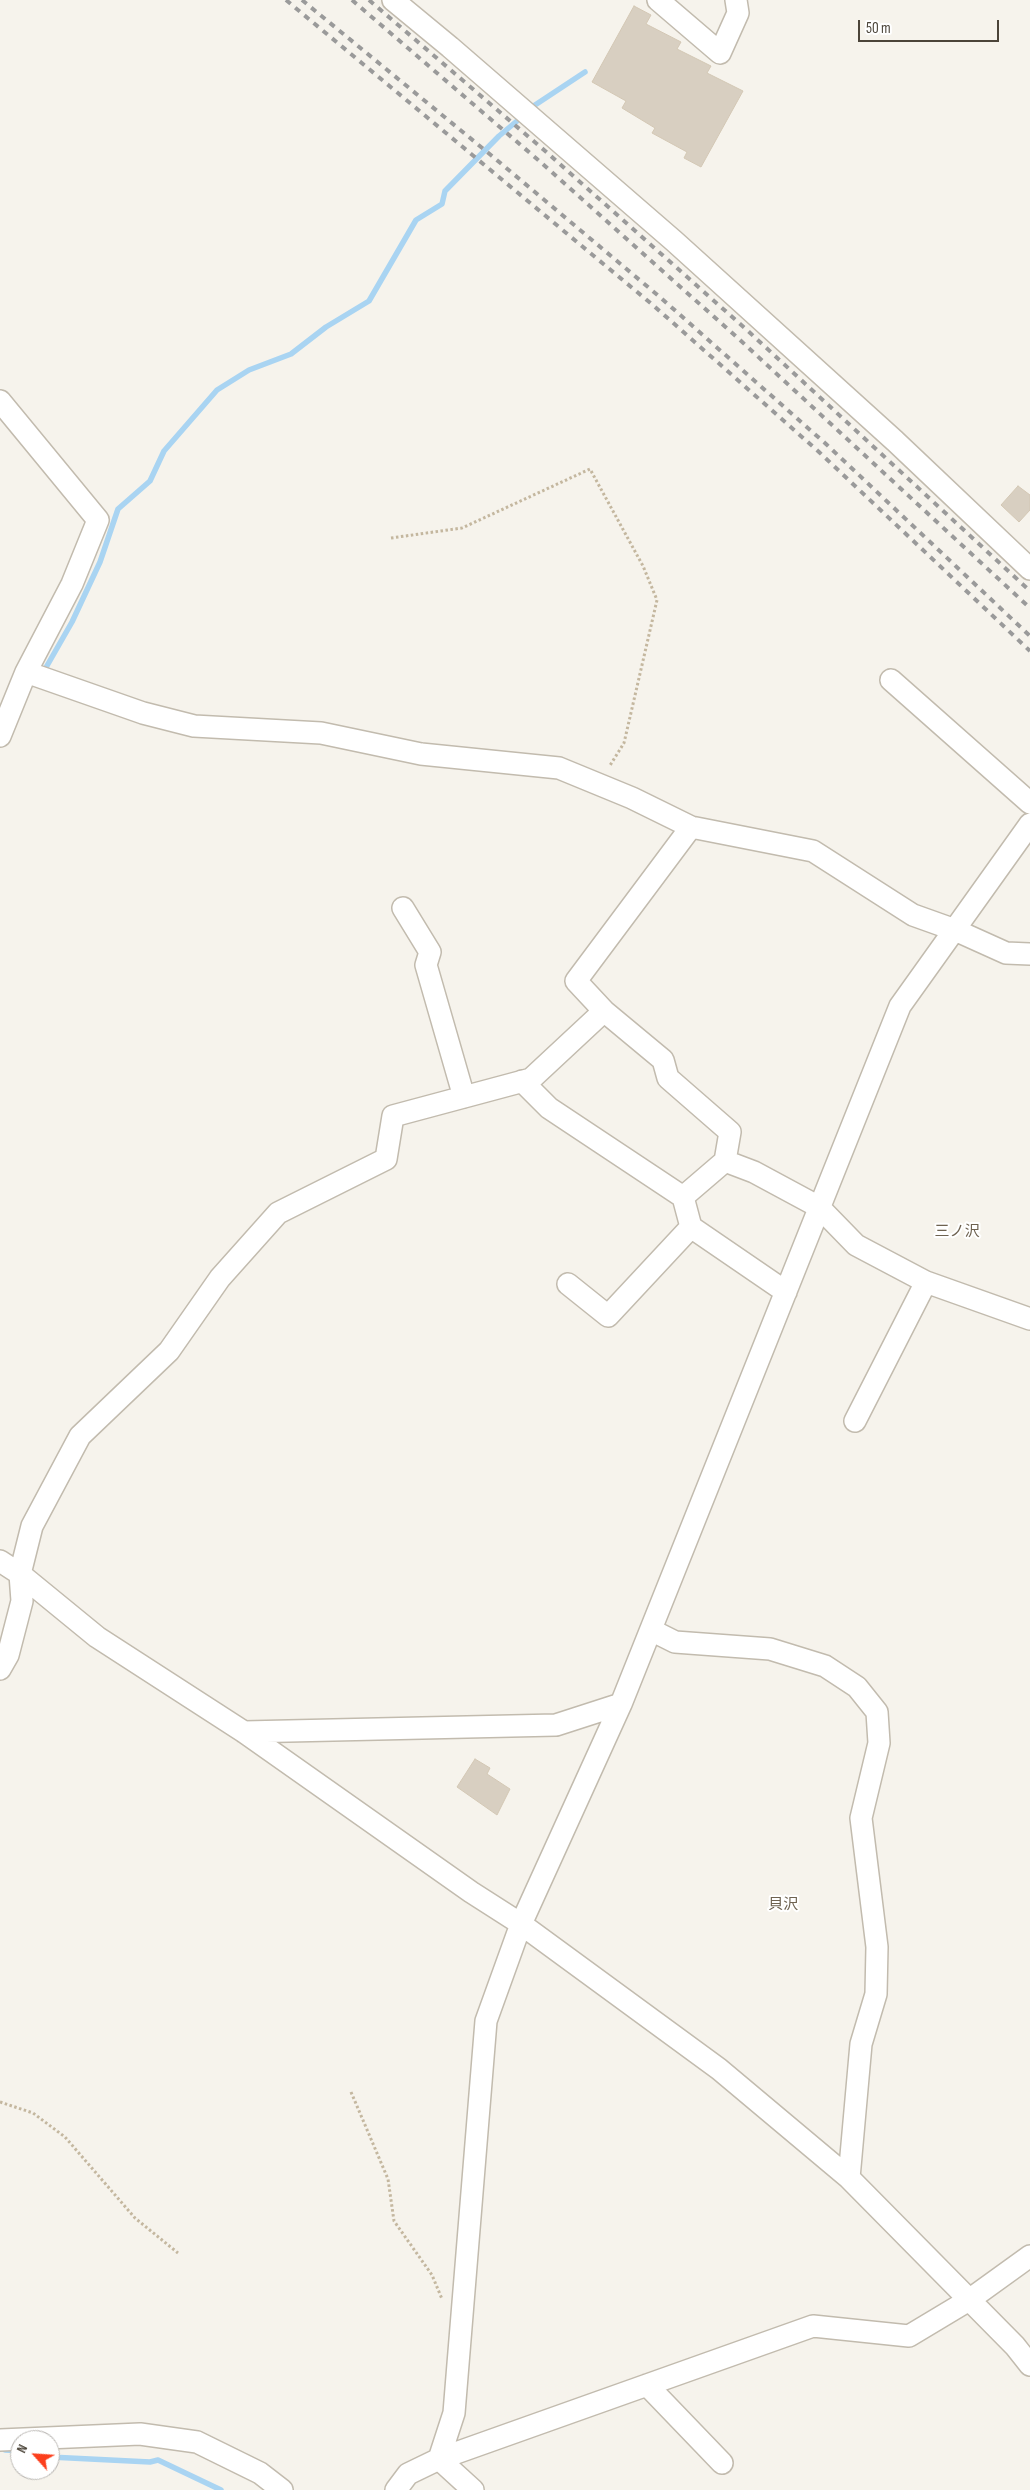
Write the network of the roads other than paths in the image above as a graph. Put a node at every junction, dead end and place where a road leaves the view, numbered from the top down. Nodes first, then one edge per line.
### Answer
1 (393, 0) edge
2 (658, 0) edge
3 (736, 0) edge
4 (0, 401) edge
5 (1030, 569) edge
6 (26, 672) junction
7 (891, 680) dead end
8 (0, 736) edge
9 (1030, 802) edge
10 (1030, 824) edge
11 (691, 827) junction
12 (403, 908) dead end
13 (955, 930) junction
14 (1030, 954) edge
15 (604, 1011) junction
16 (522, 1081) junction
17 (464, 1097) junction
18 (725, 1161) junction
19 (683, 1197) junction
20 (820, 1207) junction
21 (691, 1227) junction
22 (926, 1282) junction
23 (568, 1284) dead end
24 (786, 1292) junction
25 (1030, 1320) edge
26 (855, 1421) dead end
27 (0, 1562) edge
28 (20, 1574) junction
29 (651, 1630) junction
30 (0, 1669) edge
31 (621, 1704) junction
32 (244, 1732) junction
33 (521, 1924) junction
34 (849, 2178) junction
35 (1030, 2256) edge
36 (969, 2300) junction
37 (1030, 2365) edge
38 (647, 2386) junction
39 (0, 2440) edge
40 (440, 2459) junction
41 (722, 2463) dead end
42 (282, 2490) edge
43 (396, 2490) edge
44 (473, 2490) edge

1 - 5 street
2 - 3 street
4 - 6 street
6 - 8 street
6 - 11 street
7 - 9 street
10 - 13 street
11 - 13 street
11 - 15 street
12 - 17 street
13 - 14 street
13 - 20 street
15 - 16 street
15 - 18 street
16 - 17 street
16 - 19 street
17 - 28 street
18 - 19 street
18 - 20 street
19 - 21 street
20 - 22 street
20 - 24 street
21 - 23 street
21 - 24 street
22 - 25 street
22 - 26 street
24 - 29 street
27 - 28 street
28 - 30 street
28 - 32 street
29 - 31 street
29 - 34 street
31 - 32 street
31 - 33 street
32 - 33 street
33 - 34 street
33 - 40 street
34 - 36 street
35 - 36 street
36 - 37 street
36 - 38 street
38 - 40 street
38 - 41 street
39 - 42 street
40 - 43 street
40 - 44 street

